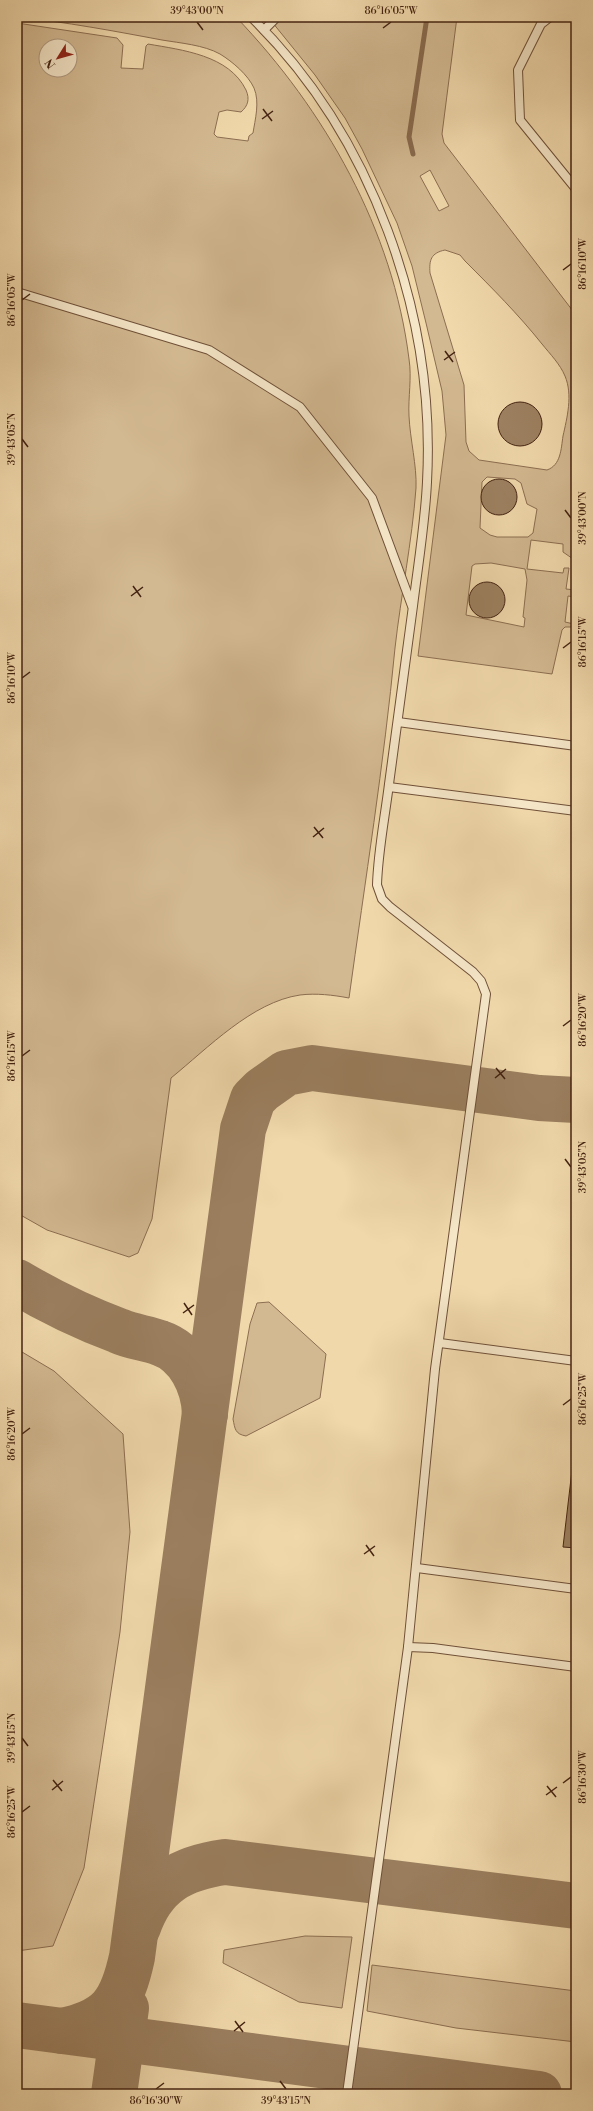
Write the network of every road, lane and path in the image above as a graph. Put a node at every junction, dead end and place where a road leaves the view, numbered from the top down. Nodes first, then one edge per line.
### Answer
1 (251, 17) edge
2 (277, 17) edge
3 (550, 17) edge
4 (264, 30) junction
5 (576, 189) edge
6 (17, 292) edge
7 (413, 607) junction
8 (398, 722) junction
9 (576, 746) edge
10 (389, 788) junction
11 (576, 812) edge
12 (440, 1343) junction
13 (576, 1361) edge
14 (417, 1568) junction
15 (576, 1589) edge
16 (408, 1647) junction
17 (576, 1667) edge
18 (346, 2094) edge

1 - 4 lane
2 - 4 lane
3 - 5 lane
4 - 7 lane
6 - 7 lane
7 - 8 lane
8 - 9 lane
8 - 10 lane
10 - 11 lane
10 - 12 lane
12 - 13 lane
12 - 14 lane
14 - 15 lane
14 - 16 lane
16 - 17 lane
16 - 18 lane

